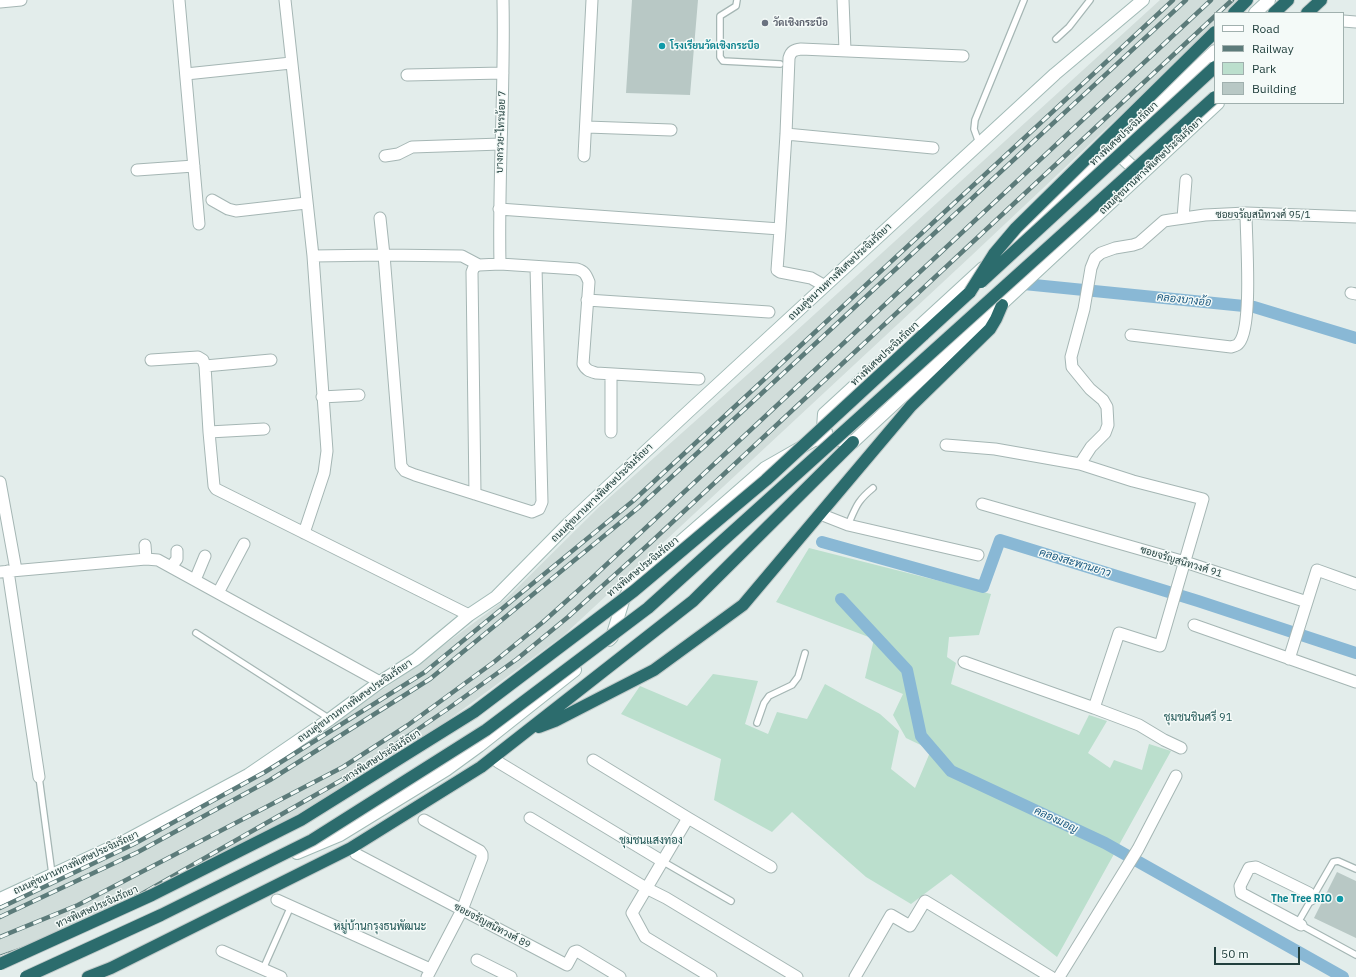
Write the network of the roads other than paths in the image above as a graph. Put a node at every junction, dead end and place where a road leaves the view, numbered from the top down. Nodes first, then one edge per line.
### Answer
1 (21, 0) edge
2 (179, 0) edge
3 (285, 0) edge
4 (503, 0) edge
5 (592, 0) edge
6 (738, 0) edge
7 (843, 0) edge
8 (1024, 0) edge
9 (1090, 0) edge
10 (1143, 0) edge
11 (1247, 0) edge
12 (1269, 0) edge
13 (1288, 0) edge
14 (1321, 0) edge
15 (1328, 0) edge
16 (0, 2) edge
17 (1235, 12) edge
18 (1256, 12) edge
19 (1275, 12) edge
20 (1308, 12) edge
21 (1315, 12) edge
22 (1344, 21) edge
23 (1356, 22) edge
24 (1214, 33) edge
25 (1056, 40) dead end
26 (845, 50) junction
27 (1214, 52) edge
28 (963, 56) dead end
29 (291, 62) junction
30 (780, 64) dead end
31 (1214, 68) edge
32 (503, 73) junction
33 (186, 74) junction
34 (407, 75) dead end
35 (1214, 98) edge
36 (1217, 104) edge
37 (586, 127) junction
38 (671, 130) dead end
39 (786, 134) junction
40 (501, 144) junction
41 (979, 144) junction
42 (933, 148) dead end
43 (1112, 148) junction
44 (385, 156) dead end
45 (584, 156) dead end
46 (194, 166) junction
47 (137, 170) dead end
48 (1141, 175) junction
49 (1186, 180) dead end
50 (212, 200) dead end
51 (306, 204) junction
52 (499, 209) junction
53 (1246, 213) junction
54 (1356, 217) edge
55 (380, 218) dead end
56 (1183, 218) junction
57 (199, 224) dead end
58 (780, 229) junction
59 (384, 255) junction
60 (313, 256) junction
61 (500, 264) junction
62 (479, 265) junction
63 (536, 267) junction
64 (825, 286) junction
65 (970, 292) junction
66 (587, 300) junction
67 (1002, 305) junction
68 (769, 312) dead end
69 (1131, 335) dead end
70 (151, 360) dead end
71 (271, 360) dead end
72 (205, 366) junction
73 (611, 374) junction
74 (699, 379) dead end
75 (358, 395) dead end
76 (322, 397) junction
77 (264, 429) dead end
78 (209, 432) junction
79 (611, 432) dead end
80 (833, 439) junction
81 (853, 442) junction
82 (946, 445) dead end
83 (1080, 464) junction
84 (0, 482) edge
85 (873, 488) dead end
86 (475, 494) junction
87 (982, 504) dead end
88 (820, 514) junction
89 (848, 525) junction
90 (304, 533) junction
91 (244, 544) dead end
92 (145, 545) dead end
93 (177, 551) dead end
94 (978, 555) dead end
95 (205, 556) dead end
96 (146, 559) junction
97 (1184, 566) junction
98 (171, 567) junction
99 (8, 571) edge
100 (195, 580) junction
101 (1356, 584) edge
102 (218, 593) junction
103 (1306, 606) junction
104 (469, 615) junction
105 (1194, 624) dead end
106 (196, 632) dead end
107 (805, 654) dead end
108 (1289, 658) junction
109 (964, 662) dead end
110 (380, 682) junction
111 (1356, 682) edge
112 (1094, 708) junction
113 (330, 719) junction
114 (757, 723) dead end
115 (525, 733) junction
116 (1181, 748) dead end
117 (593, 760) dead end
118 (498, 762) dead end
119 (1176, 776) dead end
120 (39, 777) joint
121 (530, 818) dead end
122 (688, 818) junction
123 (424, 820) dead end
124 (356, 854) dead end
125 (662, 861) junction
126 (771, 867) dead end
127 (1356, 868) edge
128 (52, 875) junction
129 (646, 888) junction
130 (0, 899) edge
131 (1311, 899) junction
132 (277, 900) dead end
133 (731, 901) dead end
134 (291, 906) junction
135 (462, 910) junction
136 (1301, 925) junction
137 (222, 951) dead end
138 (1356, 955) edge
139 (478, 960) dead end
140 (0, 964) edge
141 (263, 969) junction
142 (428, 973) edge
143 (26, 977) edge
144 (38, 977) edge
145 (88, 977) edge
146 (281, 977) edge
147 (511, 977) edge
148 (620, 977) edge
149 (710, 977) edge
150 (797, 977) edge
151 (855, 977) edge
152 (1051, 977) edge
153 (1059, 977) edge

1 - 16 street
2 - 33 street
3 - 29 street
4 - 32 street, บางกรวย-ไทรน้อย 7
5 - 37 street
6 - 30 lane
7 - 26 street
8 - 41 lane
9 - 25 lane
10 - 41 main road, ถนนคู่ขนานทางพิเศษประจิมรัถยา
11 - 17 highway
12 - 18 main road
13 - 19 highway
14 - 20 highway
15 - 21 main road
22 - 23 street
24 - 65 highway, bridge
26 - 28 street
26 - 39 street
27 - 43 main road
29 - 33 street
29 - 51 street
31 - 65 highway, ทางพิเศษประจิมรัถยา, bridge
32 - 34 street
32 - 40 street, บางกรวย-ไทรน้อย 7
33 - 46 street
35 - 143 highway, bridge
36 - 48 main road, ถนนคู่ขนานทางพิเศษประจิมรัถยา
37 - 38 street
37 - 45 street
39 - 42 street
39 - 58 street
40 - 44 street
40 - 52 street, บางกรวย-ไทรน้อย 7
41 - 64 main road, ถนนคู่ขนานทางพิเศษประจิมรัถยา
43 - 48 main road
43 - 80 main road
46 - 47 street
46 - 57 street
48 - 67 main road, ถนนคู่ขนานทางพิเศษประจิมรัถยา
49 - 56 street
50 - 51 street
51 - 60 street
52 - 58 street
52 - 61 street, บางกรวย-ไทรน้อย 7
53 - 54 street, ซอยจรัญสนิทวงศ์ 95/1
53 - 56 street, ซอยจรัญสนิทวงศ์ 95/1
53 - 69 street
55 - 59 street
56 - 83 street, ซอยจรัญสนิทวงศ์ 95/1
58 - 64 street
59 - 60 street
59 - 62 street
59 - 86 street
60 - 76 street
61 - 62 street
61 - 63 street
62 - 86 street
63 - 66 street
63 - 86 street
64 - 104 main road, ถนนคู่ขนานทางพิเศษประจิมรัถยา
65 - 140 highway, ทางพิเศษประจิมรัถยา, bridge
66 - 68 street
66 - 73 street
67 - 81 main road, ถนนคู่ขนานทางพิเศษประจิมรัถยา
67 - 88 highway
70 - 72 street
71 - 72 street
72 - 78 street
73 - 74 street
73 - 79 street
75 - 76 street
76 - 90 street
77 - 78 street
78 - 90 street
80 - 81 main road
80 - 144 main road
81 - 115 highway
82 - 83 street
83 - 97 street
84 - 99 street
85 - 89 lane
87 - 97 street, ซอยจรัญสนิทวงศ์ 91
88 - 89 street
88 - 115 highway
89 - 94 street
90 - 104 street
91 - 102 street
92 - 96 street
93 - 98 street
95 - 100 street
96 - 98 street
96 - 99 street
97 - 103 street, ซอยจรัญสนิทวงศ์ 91
97 - 112 street
98 - 100 street
99 - 120 street
100 - 102 street
101 - 103 street
102 - 110 street
103 - 108 street
104 - 110 main road, ถนนคู่ขนานทางพิเศษประจิมรัถยา
105 - 108 street
106 - 113 lane
107 - 114 lane
108 - 111 street
109 - 112 street
110 - 113 main road, ถนนคู่ขนานทางพิเศษประจิมรัถยา
112 - 116 street
113 - 128 main road, ถนนคู่ขนานทางพิเศษประจิมรัถยา
115 - 145 highway
117 - 122 street
118 - 125 street
119 - 153 street
120 - 128 lane
121 - 129 street
122 - 125 street
122 - 126 street
123 - 135 street
124 - 135 street, ซอยจรัญสนิทวงศ์ 89
125 - 129 street
125 - 133 lane
127 - 131 lane
128 - 130 main road, ถนนคู่ขนานทางพิเศษประจิมรัถยา
129 - 149 street
129 - 150 street
131 - 136 lane
131 - 136 street
132 - 134 street
134 - 141 lane
134 - 142 street
135 - 142 street
135 - 148 street, ซอยจรัญสนิทวงศ์ 89
136 - 138 lane
137 - 141 street
139 - 147 street
141 - 146 street
151 - 152 street

